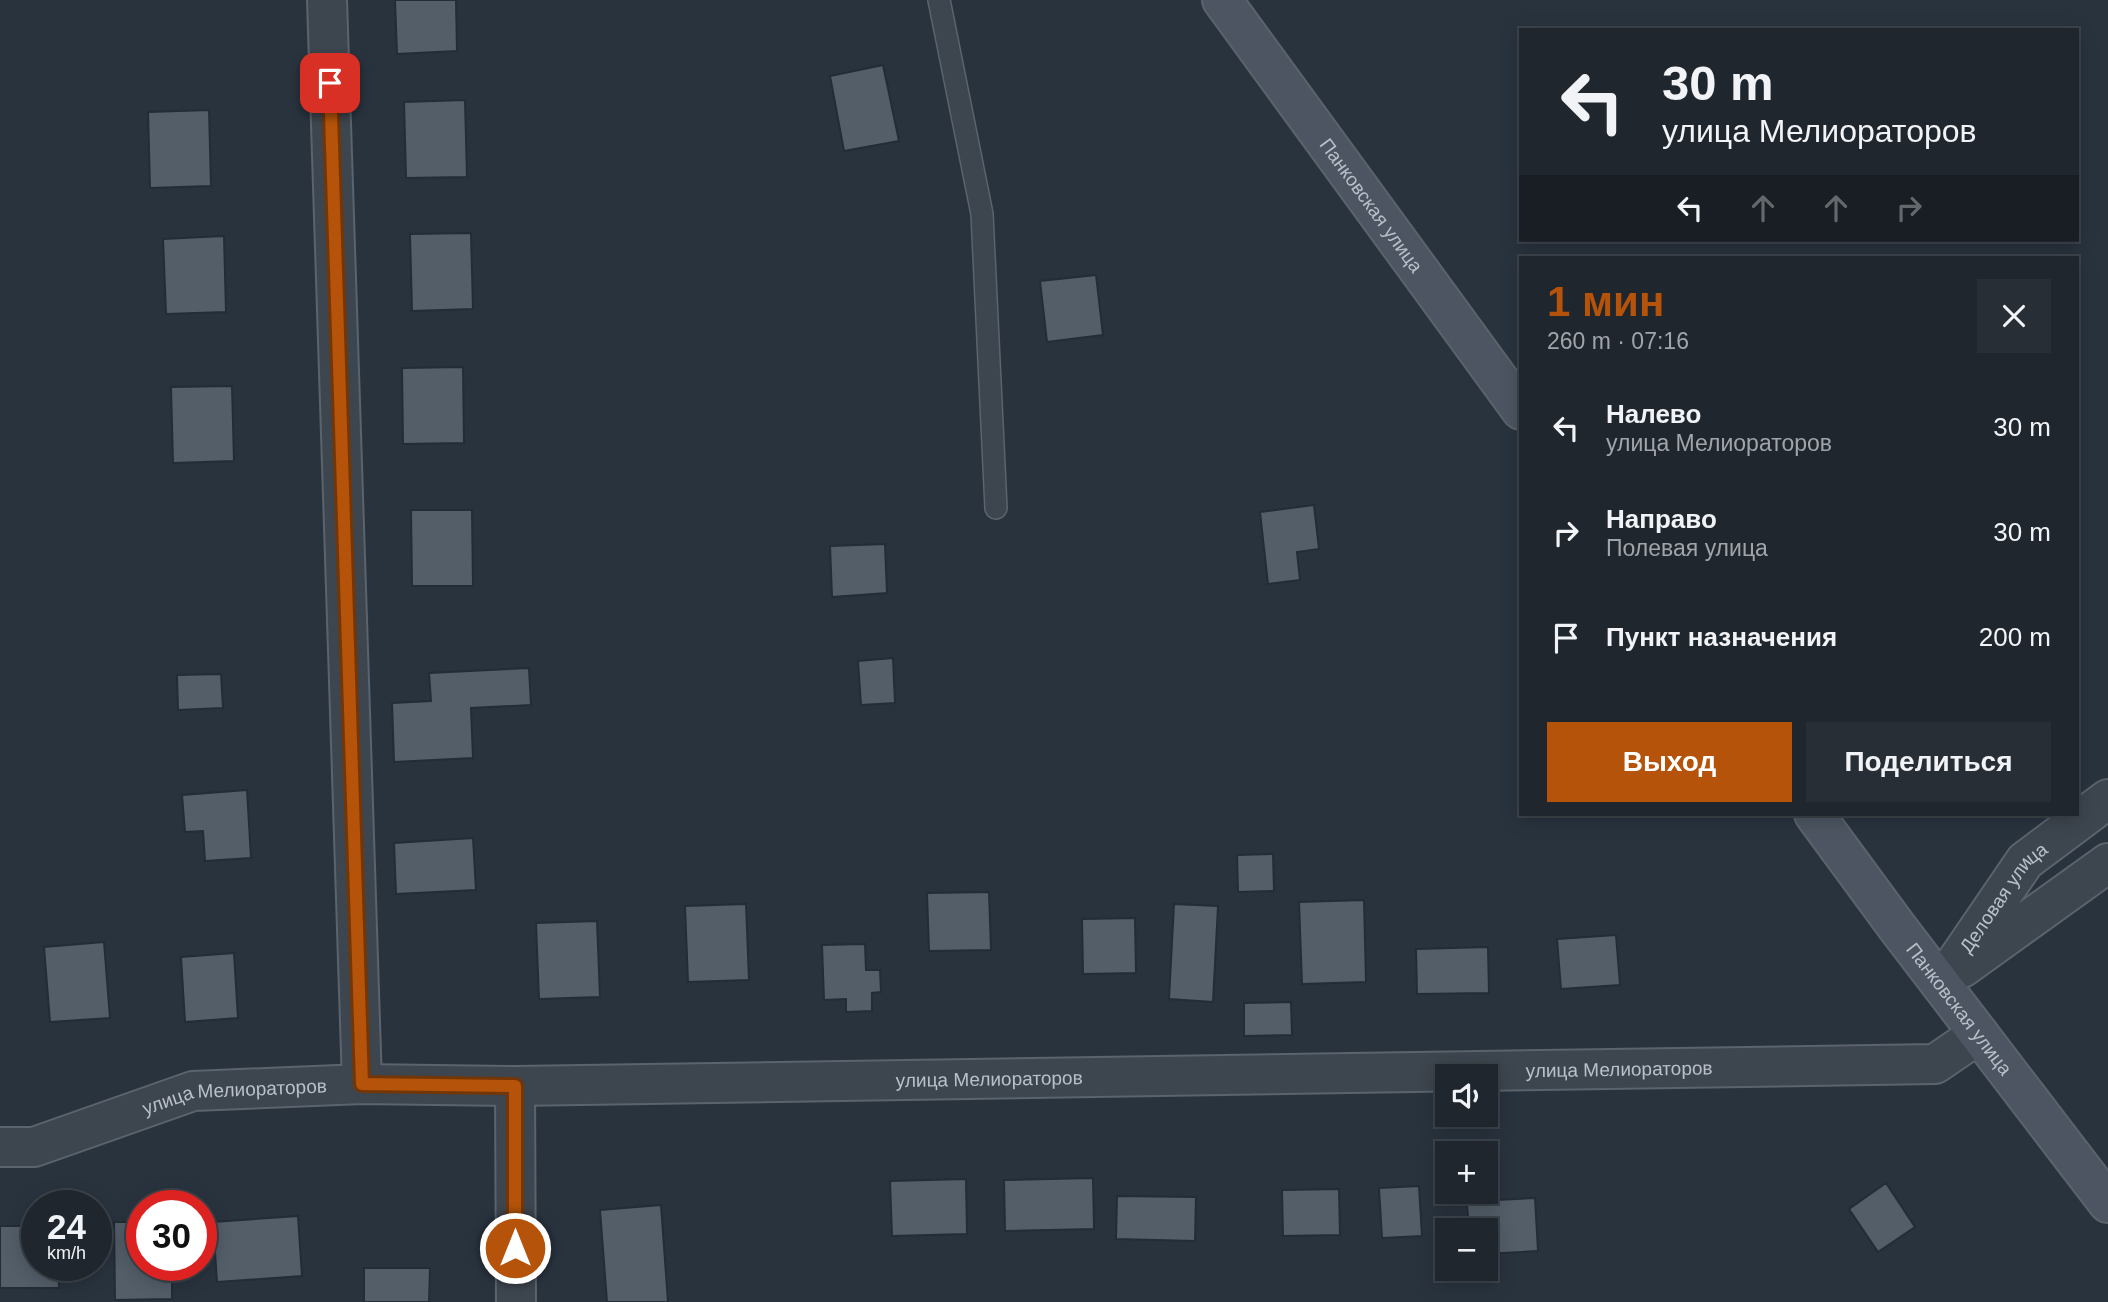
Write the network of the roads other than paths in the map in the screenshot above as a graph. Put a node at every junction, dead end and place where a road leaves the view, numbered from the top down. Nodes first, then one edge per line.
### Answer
1 (327, 0) edge
2 (939, 0) edge
3 (1222, 0) edge
4 (1519, 407) edge
5 (996, 508) dead end
6 (2108, 799) edge
7 (1815, 816) edge
8 (2108, 863) edge
9 (1941, 984) junction
10 (1979, 1034) junction
11 (362, 1084) junction
12 (515, 1086) junction
13 (0, 1147) edge
14 (2108, 1203) edge
15 (516, 1302) edge

1 - 11 street
2 - 5 lane
3 - 4 main road, Панковская улица
6 - 9 street, Деловая улица
7 - 9 main road, Панковская улица
8 - 9 street, Деловая улица
9 - 10 main road, Панковская улица
10 - 12 street, улица Мелиораторов
10 - 14 main road, Панковская улица
11 - 12 street, улица Мелиораторов
11 - 13 street, улица Мелиораторов
12 - 15 street

